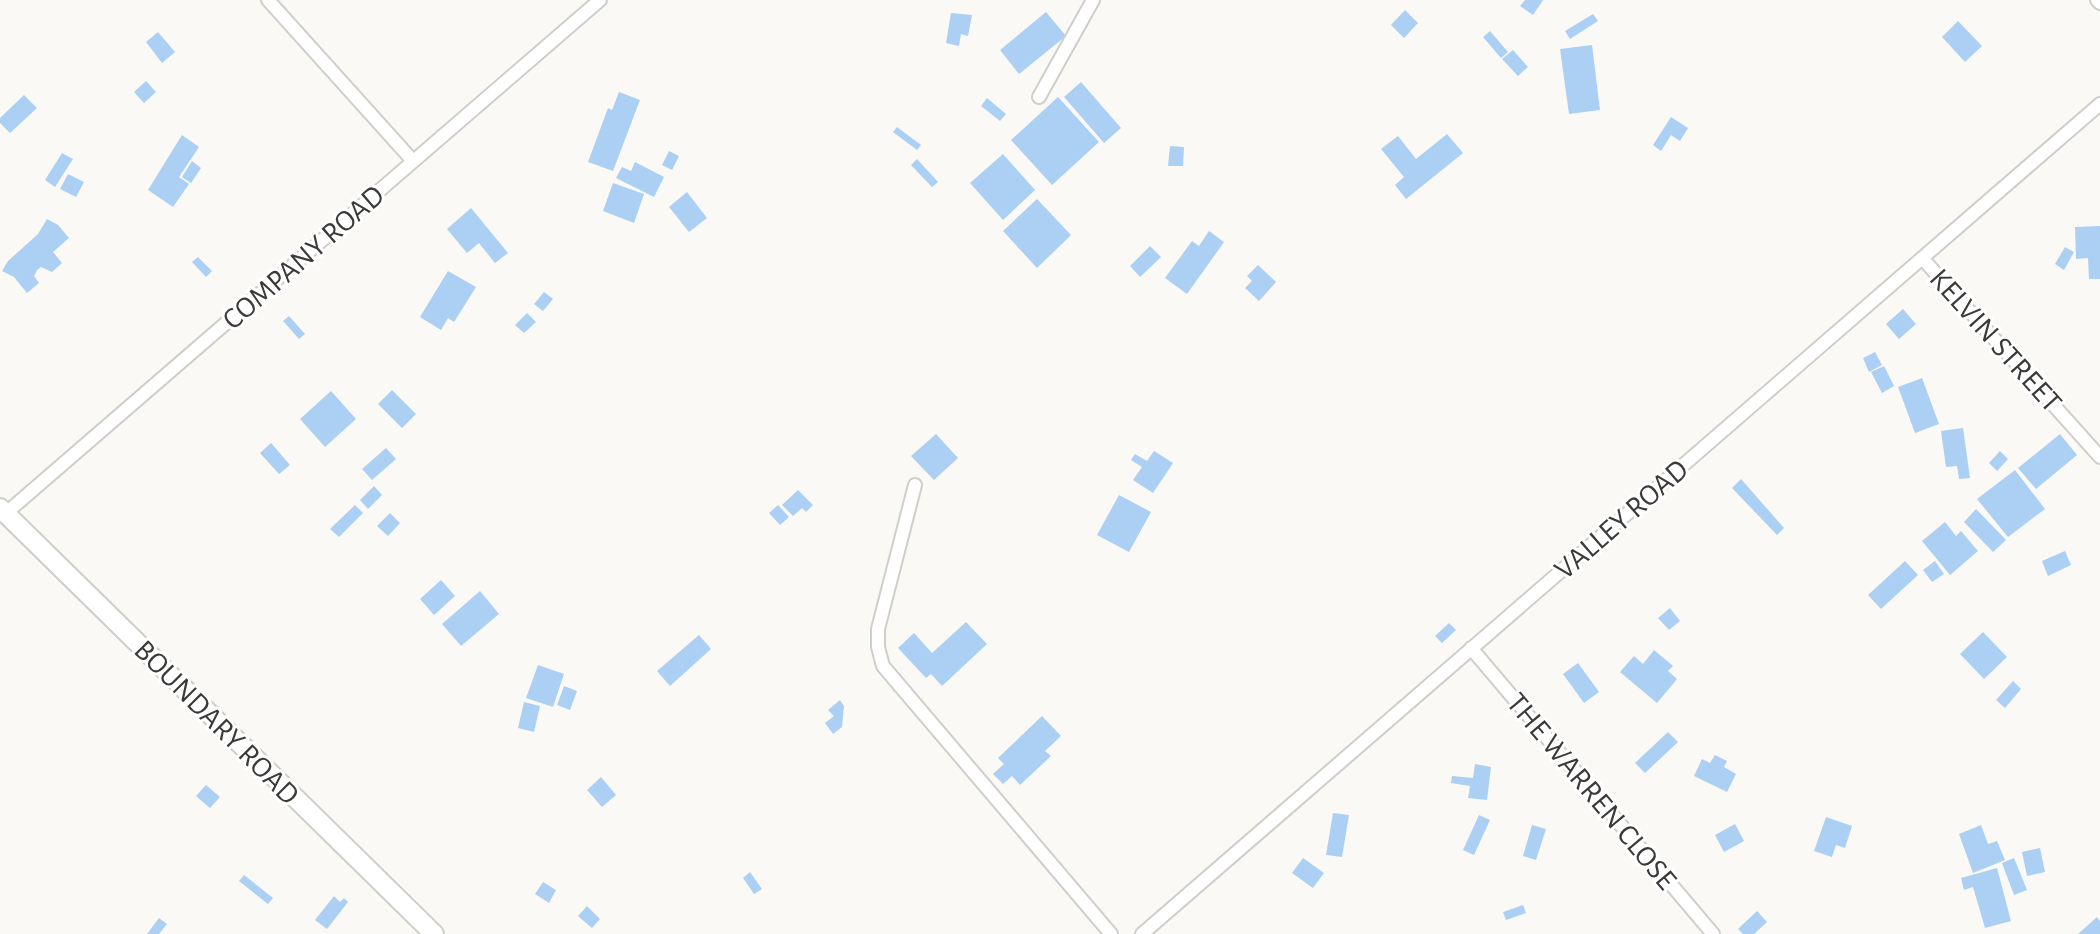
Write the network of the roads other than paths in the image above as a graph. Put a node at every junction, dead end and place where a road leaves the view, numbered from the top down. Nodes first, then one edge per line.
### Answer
1 (268, 0) edge
2 (600, 0) edge
3 (1093, 0) edge
4 (1039, 97) dead end
5 (2100, 104) edge
6 (413, 161) junction
7 (1923, 259) junction
8 (2100, 457) edge
9 (915, 485) dead end
10 (3, 511) edge
11 (1471, 648) junction
12 (434, 934) edge
13 (1111, 934) edge
14 (1142, 934) edge
15 (1713, 934) edge

1 - 6 street
2 - 6 street, COMPANY ROAD
3 - 4 street
5 - 7 street, VALLEY ROAD
6 - 10 street, COMPANY ROAD
7 - 8 street, KELVIN STREET
7 - 11 street, VALLEY ROAD
9 - 13 street
10 - 12 main road, BOUNDARY ROAD
11 - 14 street, VALLEY ROAD
11 - 15 street, THE WARREN CLOSE

